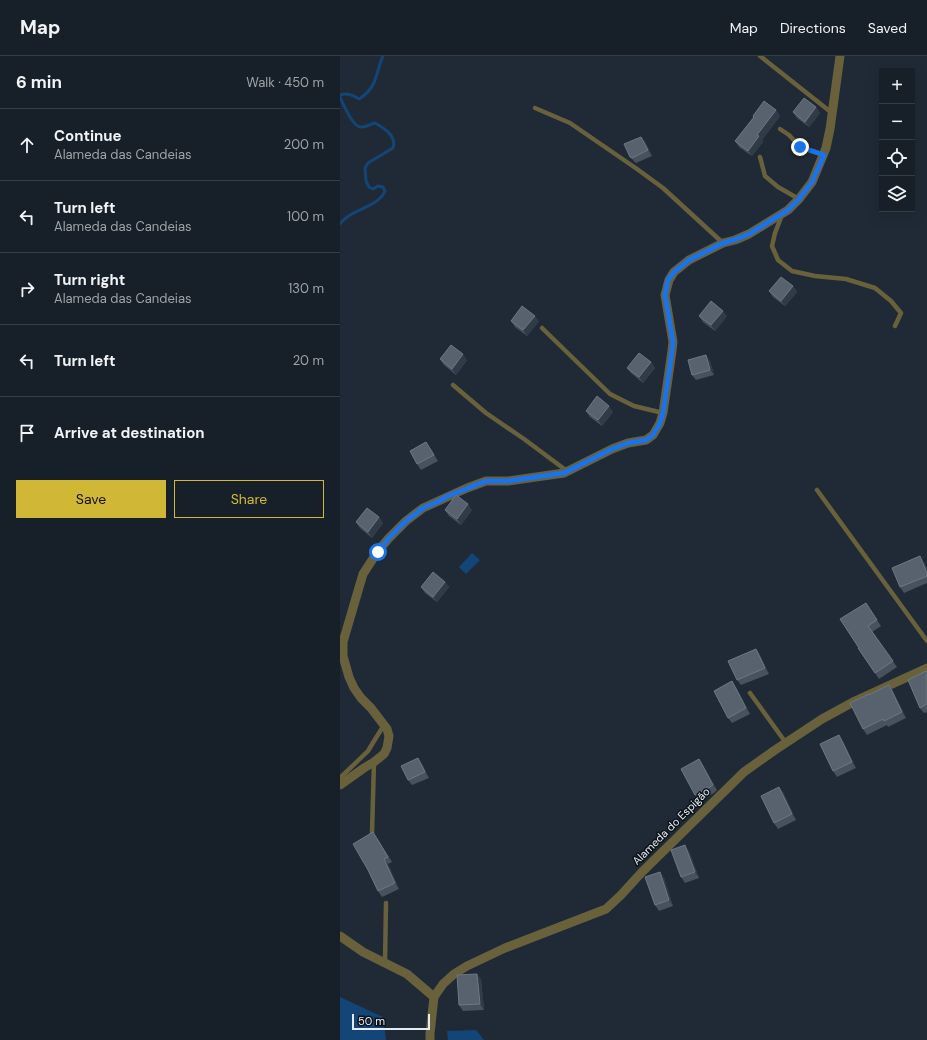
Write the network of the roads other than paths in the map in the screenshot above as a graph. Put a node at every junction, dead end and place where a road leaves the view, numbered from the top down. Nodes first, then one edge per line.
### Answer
1 (760, 56) edge
2 (840, 56) edge
3 (535, 108) dead end
4 (832, 113) junction
5 (780, 129) dead end
6 (824, 155) junction
7 (760, 157) dead end
8 (799, 199) junction
9 (783, 213) junction
10 (723, 243) junction
11 (895, 326) dead end
12 (542, 328) dead end
13 (453, 385) dead end
14 (663, 413) junction
15 (567, 471) junction
16 (817, 490) dead end
17 (927, 641) edge
18 (927, 668) edge
19 (750, 693) dead end
20 (384, 725) junction
21 (786, 743) junction
22 (374, 762) junction
23 (340, 778) edge
24 (340, 785) edge
25 (372, 833) edge
26 (386, 903) dead end
27 (340, 936) edge
28 (385, 963) junction
29 (434, 997) junction
30 (430, 1040) edge

1 - 4 lane
2 - 4 street
3 - 10 lane
4 - 6 street
5 - 6 lane
6 - 8 street
7 - 8 lane
8 - 9 street
9 - 10 street
9 - 11 lane
10 - 14 street
12 - 14 lane
13 - 15 lane
14 - 15 street
15 - 20 street
16 - 17 lane
18 - 21 street, Alameda do Espigão
19 - 21 lane
20 - 22 street
20 - 23 lane
21 - 29 street, Alameda do Espigão
22 - 24 street
22 - 25 lane
26 - 28 lane
27 - 28 street
28 - 29 street
29 - 30 street

